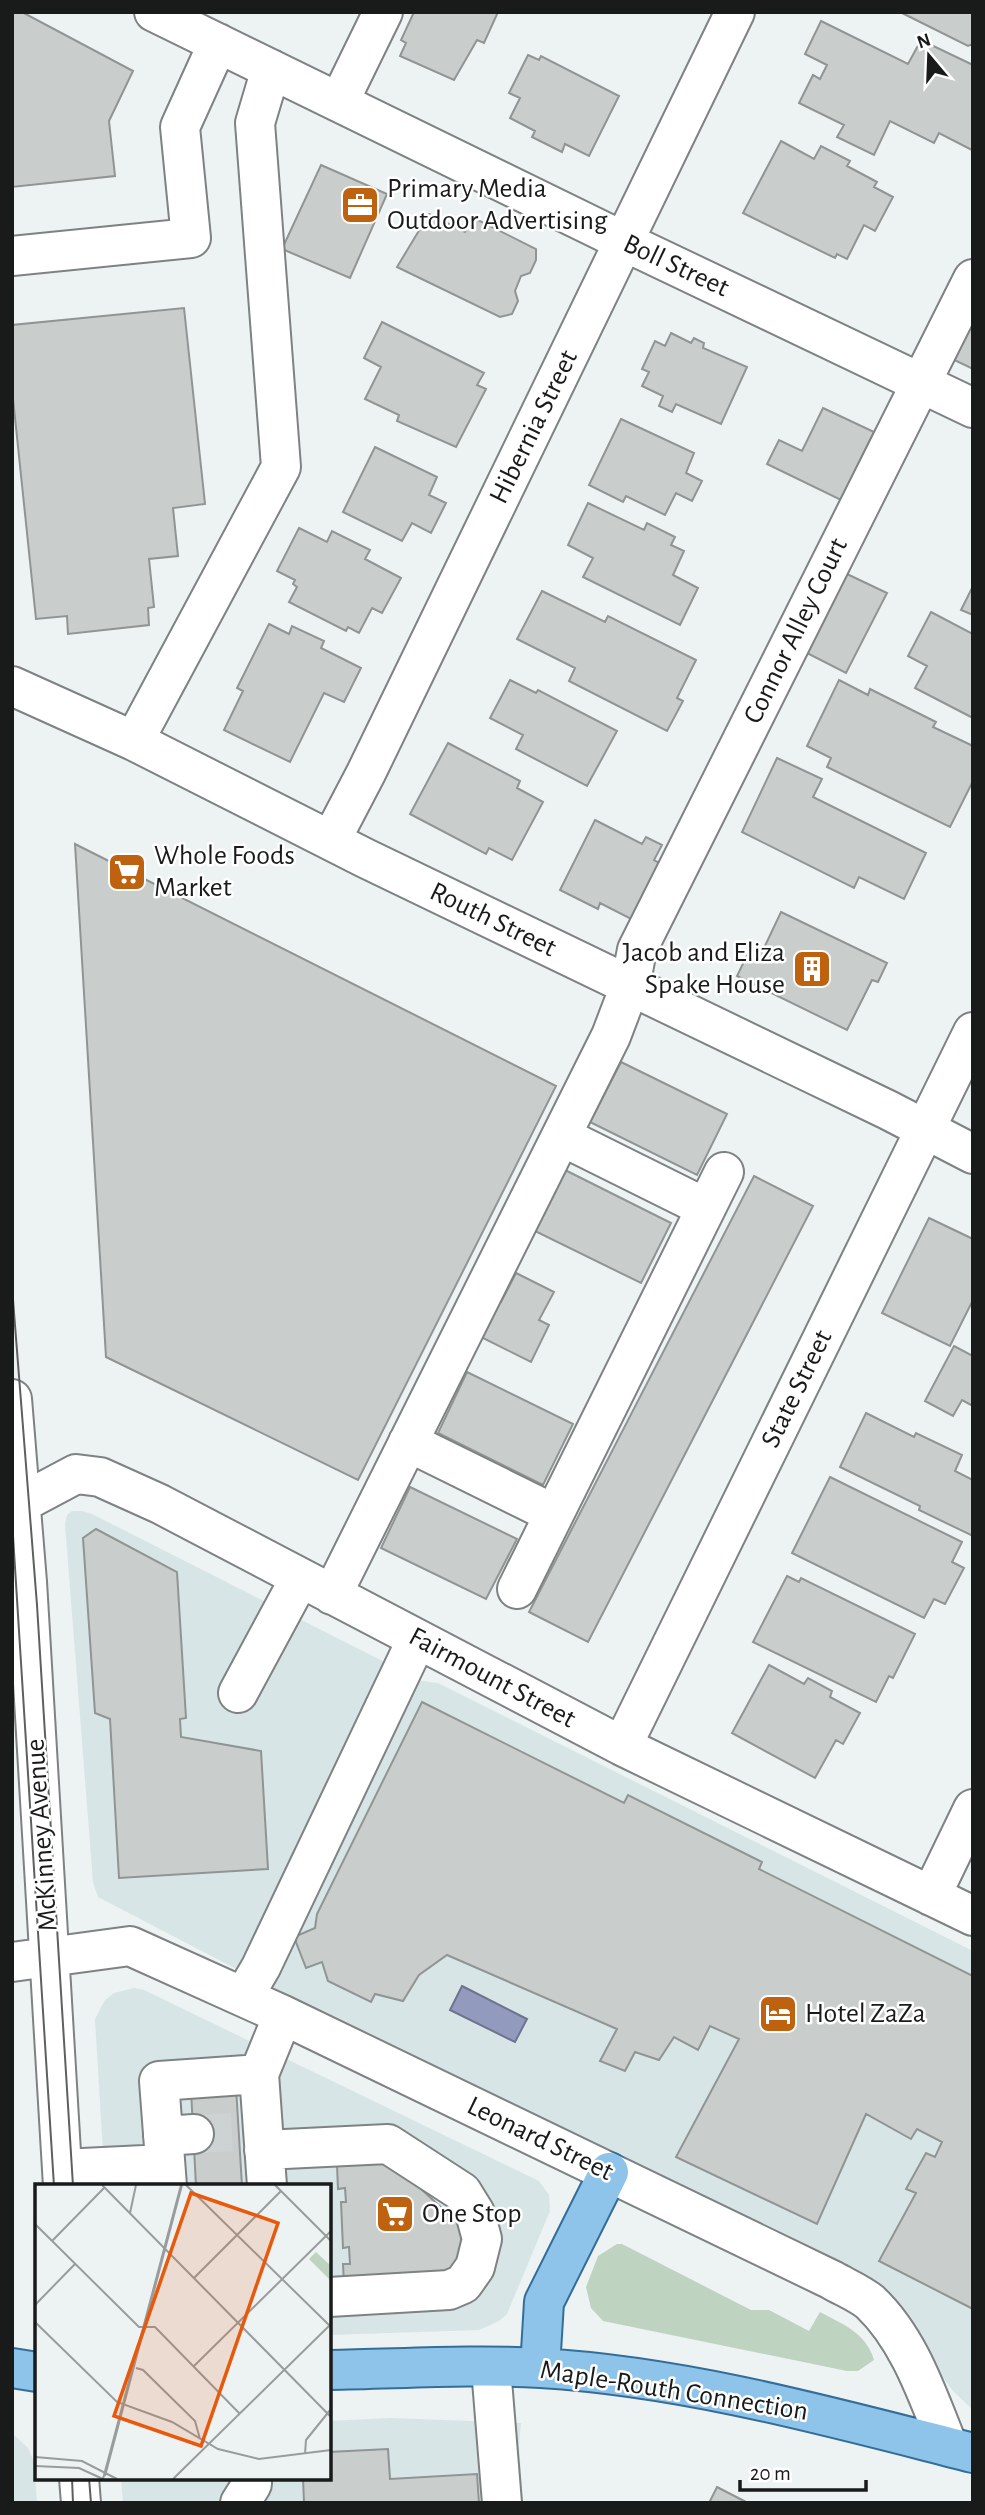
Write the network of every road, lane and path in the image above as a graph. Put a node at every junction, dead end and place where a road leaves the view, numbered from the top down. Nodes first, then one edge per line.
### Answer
1 (383, 12) edge
2 (735, 12) edge
3 (174, 17) edge
4 (218, 43) junction
5 (271, 69) junction
6 (339, 102) junction
7 (623, 241) junction
8 (12, 256) edge
9 (973, 279) edge
10 (920, 381) junction
11 (973, 408) edge
12 (12, 686) edge
13 (134, 741) junction
14 (331, 840) junction
15 (630, 986) junction
16 (973, 1032) edge
17 (925, 1129) junction
18 (561, 1136) junction
19 (973, 1154) edge
20 (724, 1172) dead end
21 (706, 1208) junction
22 (12, 1399) edge
23 (408, 1442) junction
24 (16, 1506) edge
25 (554, 1514) junction
26 (316, 1586) junction
27 (517, 1589) dead end
28 (417, 1639) junction
29 (238, 1693) dead end
30 (622, 1746) junction
31 (973, 1809) edge
32 (931, 1896) junction
33 (973, 1916) edge
34 (50, 1957) junction
35 (12, 1962) edge
36 (244, 1996) junction
37 (284, 2015) junction
38 (260, 2074) junction
39 (258, 2149) edge
40 (172, 2155) edge
41 (609, 2172) junction
42 (63, 2177) edge
43 (331, 2297) edge
44 (12, 2368) edge
45 (491, 2368) junction
46 (540, 2368) junction
47 (331, 2370) edge
48 (35, 2372) edge
49 (960, 2449) edge
50 (79, 2480) edge
51 (252, 2480) edge
52 (81, 2503) edge
53 (240, 2503) edge
54 (502, 2503) edge

1 - 6 street
2 - 7 street, Hibernia Street
3 - 4 street, Boll Street
4 - 5 street, Boll Street
4 - 8 street
5 - 6 street, Boll Street
5 - 13 street
6 - 7 street, Boll Street
7 - 10 street, Boll Street
7 - 14 street, Hibernia Street
9 - 10 street, Connor Alley Court
10 - 11 street, Boll Street
10 - 15 street, Connor Alley Court
12 - 13 street, Routh Street
13 - 14 street, Routh Street
14 - 15 street, Routh Street
15 - 17 street, Routh Street
15 - 18 street, Connor Alley Court
16 - 17 street, State Street
17 - 19 street, Routh Street
17 - 30 street, State Street
18 - 21 street
18 - 23 street, Connor Alley Court
20 - 21 street
21 - 25 street
22 - 24 street, McKinney Avenue
23 - 25 street
23 - 26 street, Connor Alley Court
24 - 26 street, Fairmount Street
24 - 34 street, McKinney Avenue
25 - 27 street
26 - 28 street, Fairmount Street
26 - 29 street, Connor Alley Court
28 - 30 street, Fairmount Street
28 - 36 street
30 - 32 street, Fairmount Street
31 - 32 street
32 - 33 street, Fairmount Street
34 - 35 street, Leonard Street
34 - 36 street, Leonard Street
34 - 42 street, McKinney Avenue
36 - 37 street, Leonard Street
37 - 38 street
37 - 41 street, Leonard Street
38 - 39 street
38 - 40 street
39 - 43 street
40 - 42 street
41 - 46 main road
41 - 49 street, Leonard Street
44 - 48 main road
45 - 46 main road, Maple-Routh Connection
45 - 47 main road, Maple-Routh Connection
45 - 54 street
46 - 49 main road, Maple-Routh Connection
50 - 52 street
51 - 53 street

